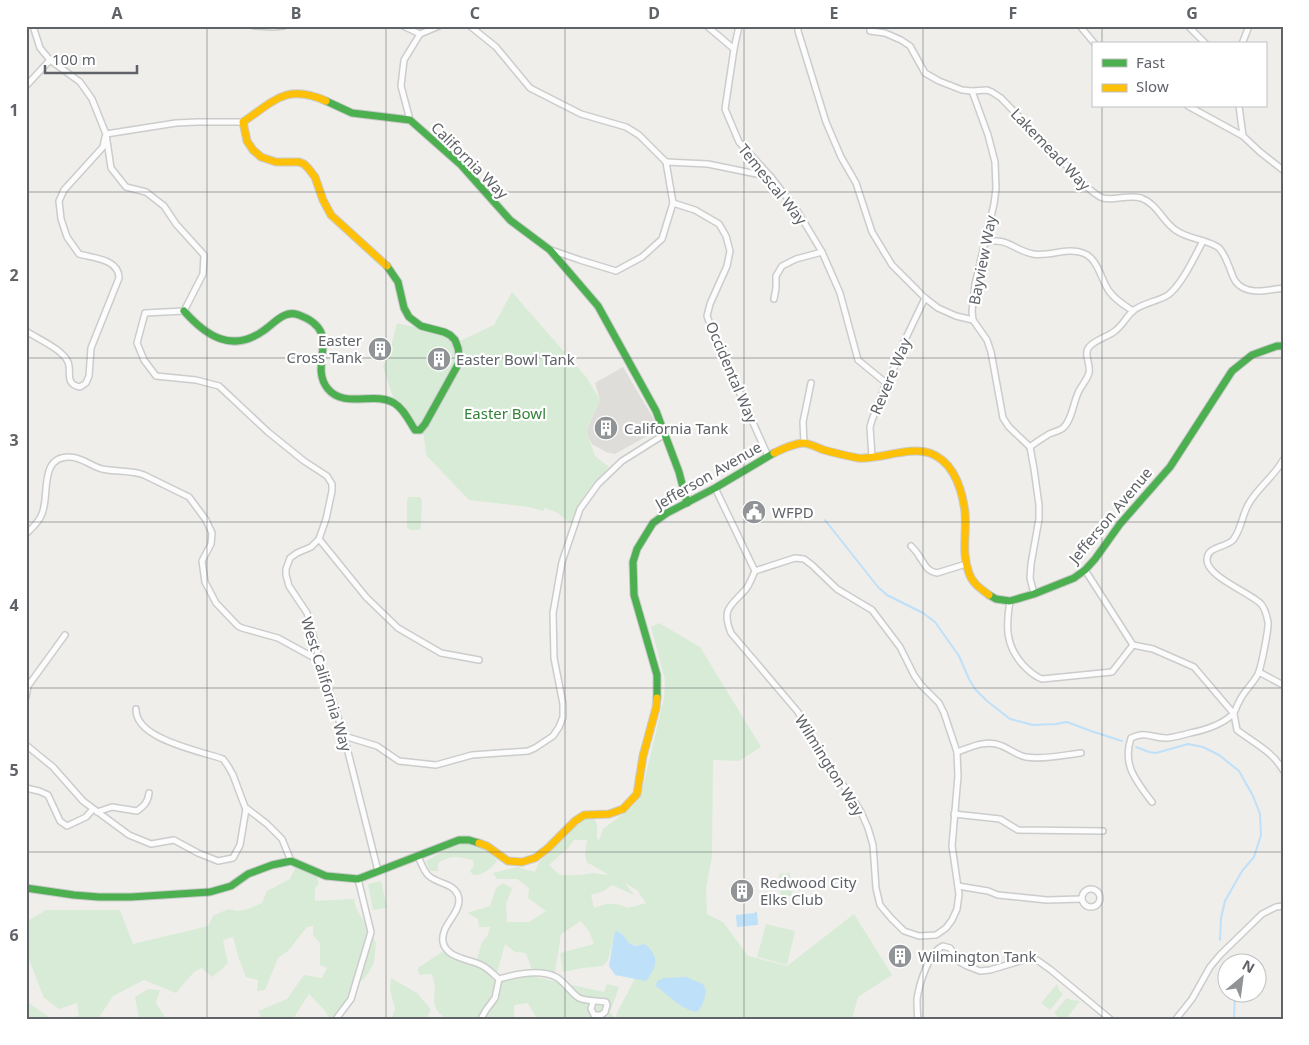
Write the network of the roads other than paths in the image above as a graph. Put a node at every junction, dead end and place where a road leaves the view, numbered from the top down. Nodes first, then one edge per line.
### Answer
1 (33, 26) edge
2 (254, 26) edge
3 (284, 26) edge
4 (403, 26) edge
5 (439, 26) edge
6 (470, 26) edge
7 (707, 26) edge
8 (739, 26) edge
9 (798, 26) edge
10 (870, 26) edge
11 (1080, 26) edge
12 (1188, 26) edge
13 (1249, 26) edge
14 (420, 34) junction
15 (1093, 42) edge
16 (1204, 42) edge
17 (1243, 42) edge
18 (734, 49) junction
19 (50, 60) junction
20 (26, 86) edge
21 (972, 91) junction
22 (1192, 108) edge
23 (1239, 108) edge
24 (410, 120) junction
25 (243, 122) junction
26 (106, 134) junction
27 (1243, 136) junction
28 (666, 162) junction
29 (1283, 170) edge
30 (771, 177) junction
31 (673, 203) junction
32 (1203, 241) junction
33 (985, 242) junction
34 (550, 250) junction
35 (822, 252) junction
36 (1283, 288) edge
37 (925, 298) junction
38 (774, 299) dead end
39 (184, 311) junction
40 (1133, 311) junction
41 (973, 320) junction
42 (26, 331) edge
43 (1283, 346) edge
44 (811, 382) dead end
45 (886, 383) junction
46 (665, 434) junction
47 (804, 444) junction
48 (1030, 446) junction
49 (768, 456) junction
50 (872, 457) junction
51 (1283, 460) edge
52 (715, 488) junction
53 (687, 502) junction
54 (26, 534) edge
55 (318, 539) junction
56 (911, 546) dead end
57 (966, 564) junction
58 (1085, 570) junction
59 (754, 571) junction
60 (1034, 594) junction
61 (1010, 601) junction
62 (65, 635) dead end
63 (1133, 645) junction
64 (479, 660) dead end
65 (320, 661) junction
66 (1259, 672) junction
67 (1283, 685) edge
68 (27, 686) edge
69 (26, 697) edge
70 (136, 709) dead end
71 (1234, 714) junction
72 (344, 736) junction
73 (26, 745) edge
74 (957, 752) junction
75 (1081, 753) dead end
76 (1283, 770) edge
77 (26, 788) edge
78 (149, 793) dead end
79 (1152, 802) dead end
80 (246, 809) junction
81 (95, 811) junction
82 (954, 814) junction
83 (1103, 831) dead end
84 (418, 856) junction
85 (291, 861) junction
86 (378, 871) junction
87 (358, 879) junction
88 (958, 886) junction
89 (26, 888) edge
90 (1082, 899) dead end
91 (1283, 906) edge
92 (499, 979) junction
93 (593, 1002) dead end
94 (917, 1018) edge
95 (336, 1019) edge
96 (481, 1019) edge
97 (1110, 1019) edge
98 (1176, 1019) edge

1 - 19 street
2 - 3 street
4 - 14 street
5 - 14 street
6 - 28 street
7 - 18 street
8 - 18 street, Temescal Way
9 - 37 street
10 - 21 street, Lakemead Way
11 - 15 street
12 - 16 street
13 - 17 street
14 - 24 street
18 - 30 street, Temescal Way
19 - 20 street
19 - 26 street
21 - 32 street, Lakemead Way
21 - 33 street, Bayview Way
22 - 27 street
23 - 27 street
24 - 25 street, California Way
24 - 34 street, California Way
25 - 26 street
25 - 39 street
26 - 39 street
26 - 42 street
27 - 29 street
28 - 30 street
28 - 31 street
30 - 35 street, Temescal Way
31 - 34 street
31 - 49 street, Occidental Way
32 - 36 street, Lakemead Way
32 - 40 street
33 - 40 street
33 - 41 street, Bayview Way
34 - 46 street, California Way
35 - 38 street
35 - 45 street, Temescal Way
37 - 41 street
37 - 45 street, Revere Way
39 - 55 street
40 - 48 street
41 - 48 street, Bayview Way
43 - 58 street, Jefferson Avenue
44 - 47 street
45 - 50 street, Revere Way
46 - 53 street, California Way
46 - 72 street
47 - 49 street, Jefferson Avenue
47 - 50 street
48 - 60 street
49 - 52 street, Jefferson Avenue
50 - 57 street
51 - 66 street
52 - 53 street, Jefferson Avenue
52 - 59 street
53 - 84 street, Jefferson Avenue
54 - 65 street
55 - 64 street
55 - 65 street, West California Way
56 - 57 street
57 - 61 street
58 - 60 street, Jefferson Avenue
58 - 63 street
59 - 74 street, Wilmington Way
59 - 88 street, Wilmington Way
60 - 61 street, Jefferson Avenue
61 - 63 street
62 - 68 street
63 - 71 street
65 - 72 street, West California Way
66 - 67 street
66 - 71 street
68 - 69 street
70 - 80 street
71 - 76 street
71 - 79 street
72 - 86 street, West California Way
73 - 81 street
74 - 75 street
74 - 82 street, Wilmington Way
77 - 81 street
78 - 81 street
80 - 81 street
80 - 85 street
82 - 83 street
82 - 88 street, Wilmington Way
84 - 86 street, Jefferson Avenue
84 - 92 street
85 - 87 street, Jefferson Avenue
85 - 89 street
86 - 87 street, Jefferson Avenue
87 - 95 street
88 - 90 street
91 - 98 street
92 - 93 street
92 - 96 street
94 - 97 street

